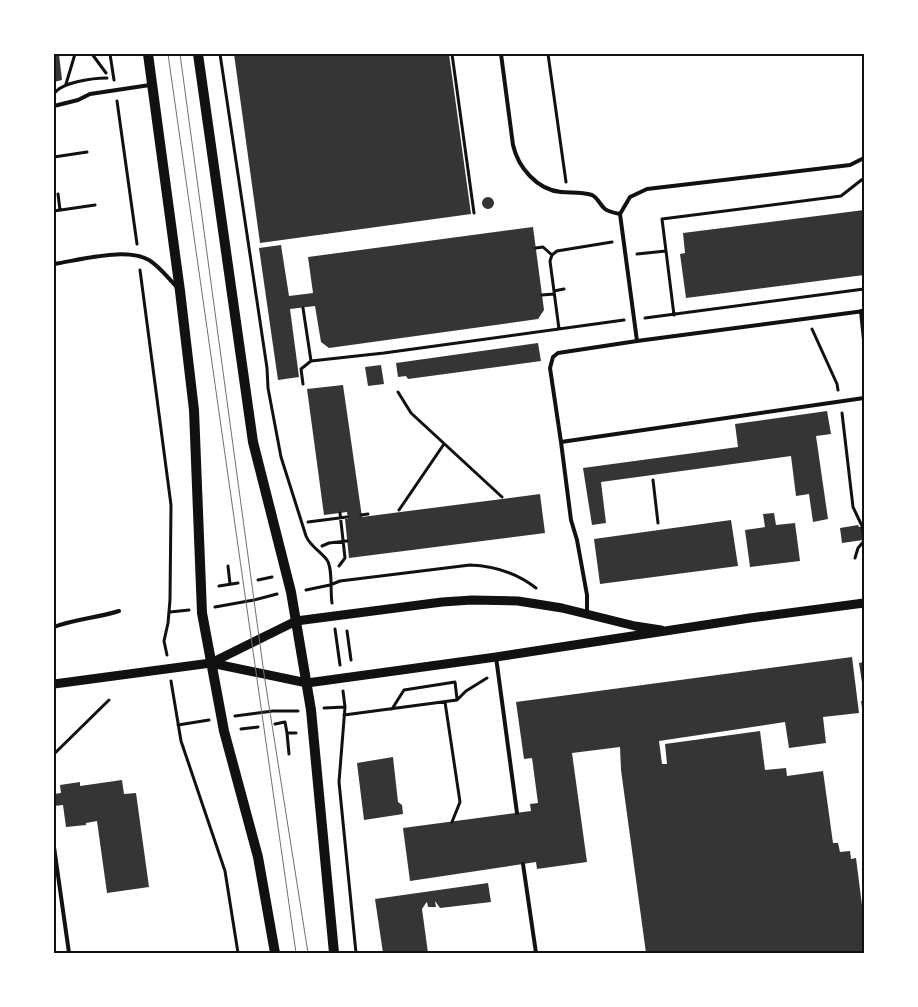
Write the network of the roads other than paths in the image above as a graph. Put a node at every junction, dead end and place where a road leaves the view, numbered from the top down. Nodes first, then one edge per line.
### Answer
1 (148, 54) edge
2 (198, 54) edge
3 (501, 54) edge
4 (152, 85) junction
5 (54, 106) edge
6 (864, 158) edge
7 (620, 214) junction
8 (54, 264) edge
9 (180, 291) junction
10 (863, 311) edge
11 (864, 340) edge
12 (637, 341) junction
13 (864, 398) edge
14 (561, 442) junction
15 (864, 603) edge
16 (119, 610) dead end
17 (587, 614) junction
18 (296, 621) junction
19 (54, 627) edge
20 (671, 631) junction
21 (496, 657) junction
22 (211, 664) junction
23 (307, 683) junction
24 (54, 684) edge
25 (517, 813) dead end
26 (54, 847) edge
27 (523, 864) dead end
28 (69, 953) edge
29 (275, 953) edge
30 (334, 953) edge
31 (536, 953) edge

1 - 4 main road
2 - 18 main road
3 - 7 lane
4 - 5 lane
4 - 9 main road
6 - 7 lane
7 - 12 lane
8 - 9 lane
9 - 22 main road
10 - 11 lane
10 - 12 lane
12 - 14 lane
13 - 14 lane
14 - 17 lane
15 - 20 street
16 - 19 lane
17 - 18 street
17 - 20 street
18 - 22 street
18 - 23 main road
20 - 21 street
21 - 23 street
21 - 25 lane
22 - 23 street
22 - 24 street
22 - 29 main road
23 - 30 main road
26 - 28 lane
27 - 31 lane

